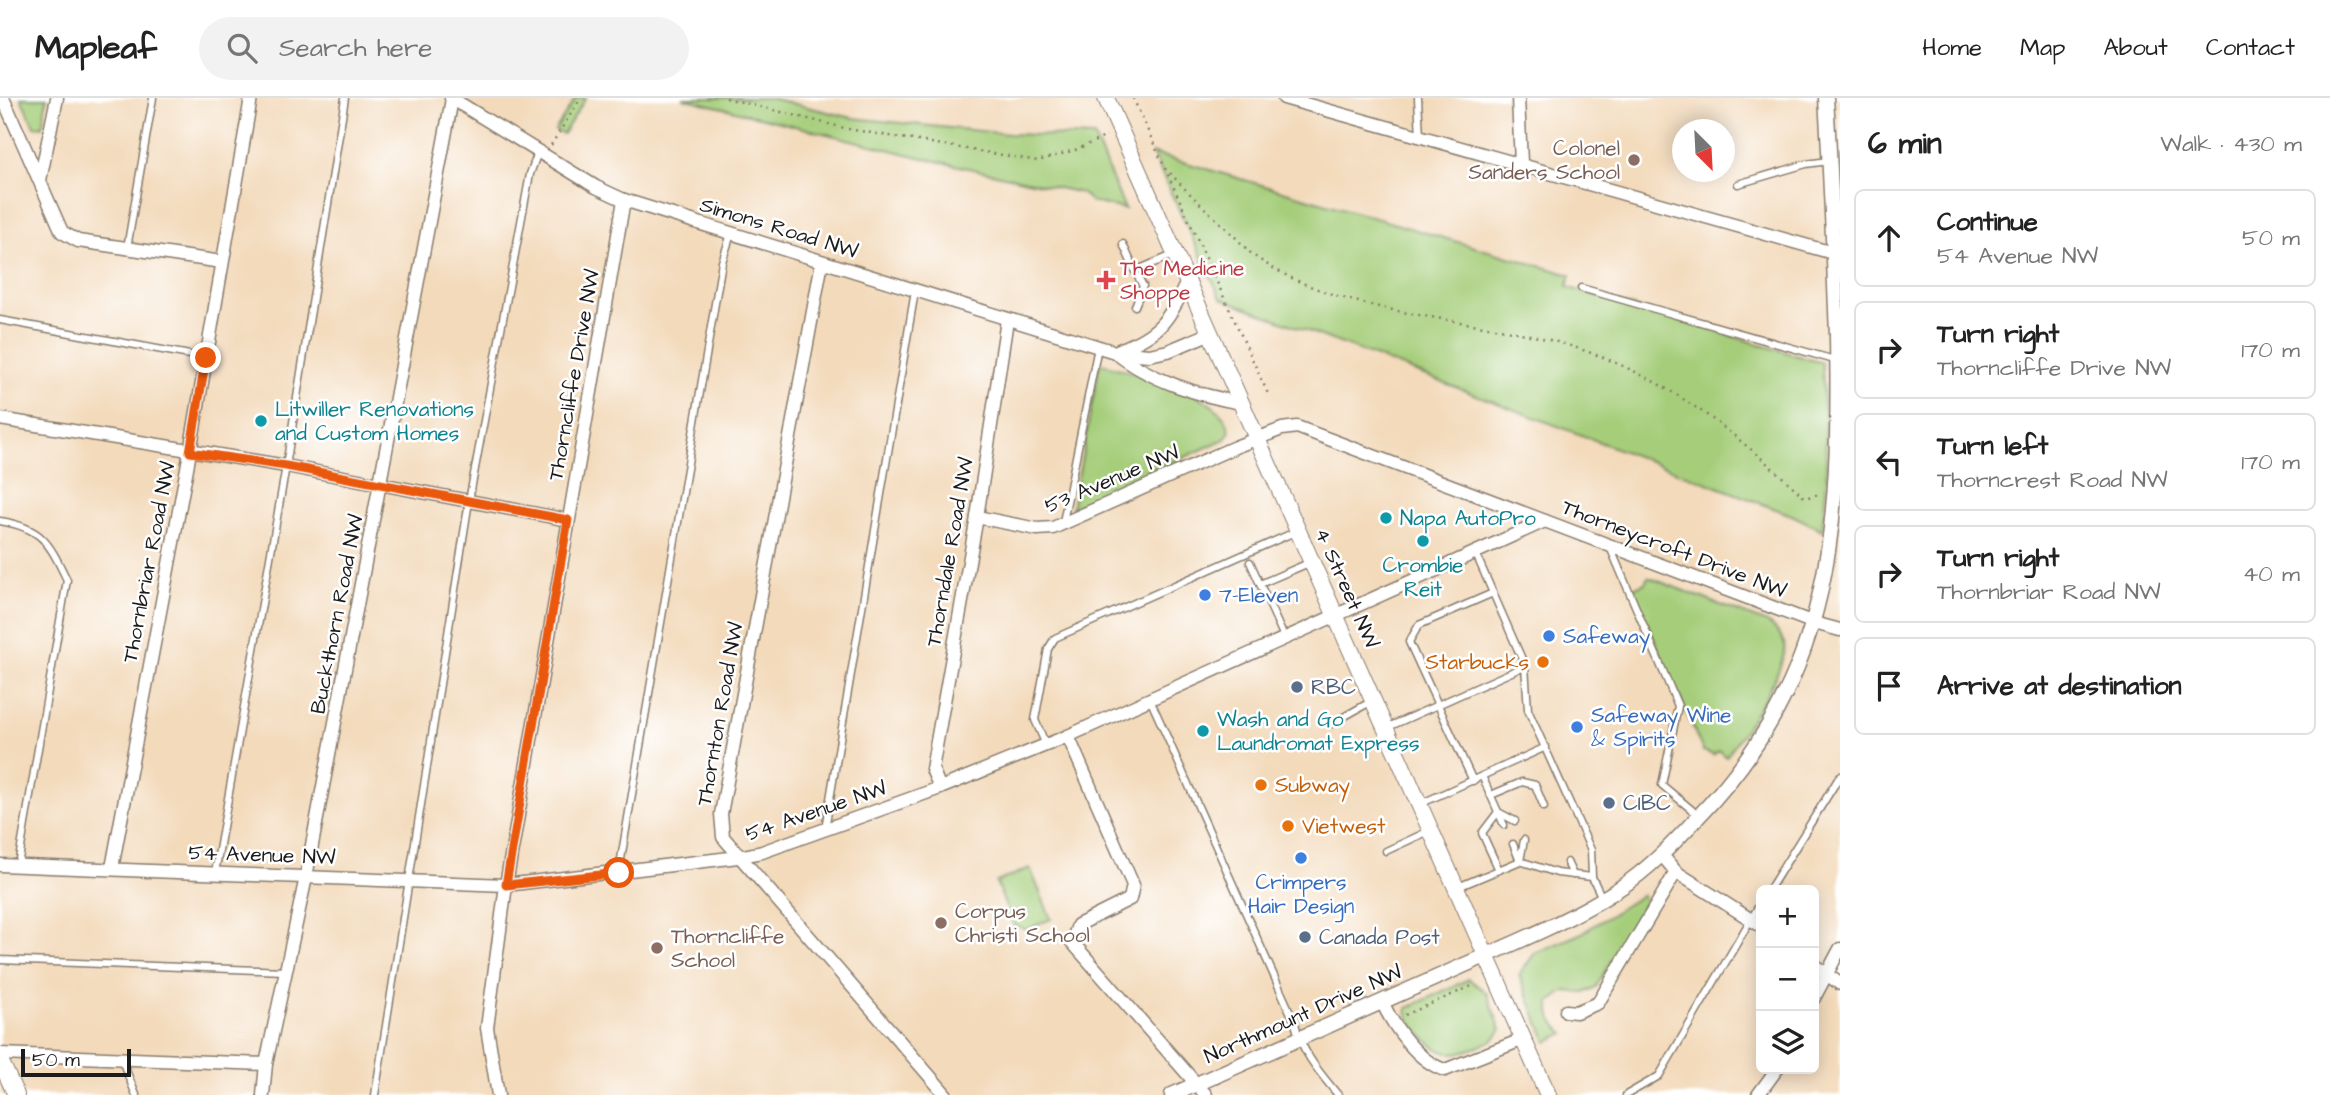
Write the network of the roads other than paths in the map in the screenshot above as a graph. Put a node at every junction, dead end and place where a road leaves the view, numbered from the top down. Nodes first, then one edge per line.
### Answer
1 (3, 98) edge
2 (57, 98) edge
3 (153, 98) edge
4 (251, 98) edge
5 (345, 98) edge
6 (451, 98) edge
7 (1106, 98) edge
8 (1284, 98) edge
9 (1418, 98) edge
10 (1518, 98) edge
11 (1826, 98) edge
12 (1420, 136) junction
13 (542, 153) junction
14 (1830, 161) junction
15 (1521, 163) junction
16 (40, 180) junction
17 (1738, 184) dead end
18 (624, 200) junction
19 (731, 233) junction
20 (1123, 244) dead end
21 (127, 249) junction
22 (1175, 254) junction
23 (1837, 255) edge
24 (222, 262) junction
25 (822, 262) junction
26 (1135, 271) junction
27 (1187, 282) junction
28 (1581, 288) dead end
29 (915, 291) junction
30 (1135, 306) dead end
31 (0, 320) edge
32 (1007, 320) junction
33 (1210, 333) junction
34 (1098, 347) junction
35 (1115, 352) junction
36 (206, 358) junction
37 (1839, 361) edge
38 (1242, 403) junction
39 (0, 419) edge
40 (1258, 438) junction
41 (190, 452) junction
42 (286, 466) junction
43 (381, 483) junction
44 (469, 500) junction
45 (977, 517) junction
46 (568, 520) junction
47 (1545, 520) junction
48 (0, 521) edge
49 (1062, 524) junction
50 (1298, 530) junction
51 (1609, 545) junction
52 (1475, 552) junction
53 (1250, 562) dead end
54 (1312, 562) junction
55 (1260, 584) junction
56 (1493, 593) junction
57 (1336, 615) junction
58 (1814, 623) junction
59 (1840, 630) edge
60 (1284, 637) junction
61 (1525, 666) junction
62 (1150, 699) junction
63 (1373, 701) junction
64 (1437, 706) junction
65 (1331, 724) dead end
66 (1386, 728) junction
67 (1068, 736) junction
68 (1046, 745) junction
69 (1546, 747) junction
70 (1482, 776) junction
71 (1840, 776) edge
72 (1473, 781) junction
73 (940, 788) junction
74 (1491, 795) junction
75 (1420, 804) junction
76 (1544, 807) dead end
77 (1498, 812) junction
78 (1700, 816) junction
79 (1515, 821) dead end
80 (1504, 825) dead end
81 (825, 829) junction
82 (1431, 830) junction
83 (1524, 839) dead end
84 (1513, 844) dead end
85 (1386, 851) dead end
86 (1662, 855) junction
87 (738, 857) junction
88 (1520, 861) junction
89 (1567, 862) dead end
90 (0, 865) edge
91 (18, 865) junction
92 (112, 868) junction
93 (1499, 870) junction
94 (1676, 872) junction
95 (215, 873) junction
96 (619, 873) junction
97 (1573, 874) junction
98 (306, 877) junction
99 (1592, 877) junction
100 (409, 880) junction
101 (506, 885) junction
102 (1772, 885) edge
103 (1457, 888) junction
104 (1602, 898) junction
105 (1756, 923) edge
106 (1840, 949) edge
107 (1486, 955) junction
108 (0, 960) edge
109 (1819, 969) edge
110 (286, 971) junction
111 (1826, 974) junction
112 (1840, 984) edge
113 (1819, 988) edge
114 (1382, 1002) junction
115 (1566, 1011) dead end
116 (1298, 1039) junction
117 (1524, 1039) junction
118 (0, 1054) edge
119 (121, 1058) junction
120 (0, 1060) edge
121 (265, 1064) junction
122 (1773, 1074) edge
123 (1201, 1090) edge
124 (16, 1095) edge
125 (136, 1095) edge
126 (263, 1095) edge
127 (375, 1095) edge
128 (498, 1095) edge
129 (946, 1095) edge
130 (1172, 1095) edge
131 (1338, 1095) edge
132 (1548, 1095) edge
133 (1626, 1095) edge
134 (1758, 1095) edge

1 - 16 street
2 - 16 street
3 - 21 lane
4 - 24 street, Thornbriar Road NW
5 - 42 lane
6 - 13 street, Simons Road NW
6 - 43 street, Buckthorn Road NW
7 - 22 main road, 4 Street NW
8 - 12 street
9 - 12 lane
10 - 15 street
11 - 14 street, Northmount Drive NW
12 - 15 street
13 - 18 street, Simons Road NW
13 - 44 lane
14 - 17 lane
14 - 23 street, Northmount Drive NW
15 - 23 street
16 - 21 street
18 - 19 street, Simons Road NW
18 - 46 street, Thorncliffe Drive NW
19 - 25 street, Simons Road NW
19 - 96 lane
20 - 26 lane
21 - 24 street
22 - 26 lane
22 - 27 main road, 4 Street NW
23 - 37 street, Northmount Drive NW
24 - 36 street, Thornbriar Road NW
25 - 29 street, Simons Road NW
25 - 87 street, Thornton Road NW
26 - 30 lane
27 - 33 main road, 4 Street NW
27 - 35 street
28 - 37 lane
29 - 32 street, Simons Road NW
29 - 81 lane
31 - 36 lane
32 - 34 street, Simons Road NW
32 - 45 street, Thorndale Road NW
33 - 35 street, Simons Road NW
33 - 38 main road, 4 Street NW
34 - 35 street, Simons Road NW
34 - 49 lane
35 - 38 street, Simons Road NW
36 - 41 street, Thornbriar Road NW
37 - 58 street, Northmount Drive NW
38 - 40 main road, 4 Street NW
39 - 41 street
40 - 47 street, Thorneycroft Drive NW
40 - 49 street, 53 Avenue NW
40 - 50 main road, 4 Street NW
41 - 42 street
41 - 92 street, Thornbriar Road NW
42 - 43 street
42 - 95 lane
43 - 44 street
43 - 98 street, Buckthorn Road NW
44 - 46 street
44 - 100 lane
45 - 49 street, 53 Avenue NW
45 - 73 street, Thorndale Road NW
46 - 101 street, Thorncliffe Drive NW
47 - 51 street, Thorneycroft Drive NW
47 - 52 street, 54 Avenue NW
48 - 91 lane
50 - 54 main road, 4 Street NW
50 - 68 lane
51 - 58 street, Thorneycroft Drive NW
51 - 78 lane
52 - 56 lane
52 - 57 street, 54 Avenue NW
53 - 55 lane
54 - 55 lane
54 - 57 main road, 4 Street NW
55 - 60 lane
56 - 61 lane
56 - 64 lane
57 - 60 street, 54 Avenue NW
57 - 63 main road, 4 Street NW
58 - 59 street, Thorneycroft Drive NW
58 - 78 street, Northmount Drive NW
60 - 62 street, 54 Avenue NW
61 - 64 lane
61 - 69 lane
62 - 67 street, 54 Avenue NW
62 - 116 lane
63 - 65 lane
63 - 66 main road, 4 Street NW
64 - 66 lane
64 - 72 lane
66 - 75 main road, 4 Street NW
67 - 68 street, 54 Avenue NW
67 - 123 street
68 - 73 street, 54 Avenue NW
69 - 70 lane
69 - 99 lane
70 - 72 lane
70 - 74 lane
71 - 102 lane
72 - 75 lane
73 - 81 street, 54 Avenue NW
74 - 76 lane
74 - 77 lane
75 - 82 main road, 4 Street NW
77 - 79 lane
77 - 80 lane
77 - 93 lane
78 - 86 street, Northmount Drive NW
81 - 87 street, 54 Avenue NW
82 - 85 lane
82 - 103 main road, 4 Street NW
83 - 88 lane
84 - 88 lane
86 - 94 street
86 - 104 street, Northmount Drive NW
87 - 96 street, 54 Avenue NW
87 - 129 street, Thornton Road NW
88 - 93 lane
88 - 97 lane
89 - 97 lane
90 - 91 street, 54 Avenue NW
91 - 92 street, 54 Avenue NW
92 - 95 street, 54 Avenue NW
93 - 103 lane
94 - 105 street
94 - 115 street
95 - 98 street, 54 Avenue NW
96 - 101 street, 54 Avenue NW
97 - 99 lane
98 - 100 street, 54 Avenue NW
98 - 110 street, Buckthorn Road NW
99 - 104 lane
100 - 101 street, 54 Avenue NW
100 - 127 lane
101 - 128 street, Thorncliffe Drive NW
103 - 107 main road, 4 Street NW
104 - 107 street, Northmount Drive NW
105 - 133 lane
106 - 111 street
107 - 114 street, Northmount Drive NW
107 - 117 main road, 4 Street NW
108 - 110 lane
109 - 111 street
110 - 121 street, Buckthorn Road NW
111 - 112 street
111 - 113 street
114 - 116 street, Northmount Drive NW
114 - 117 street
116 - 123 street, Northmount Drive NW
116 - 131 lane
117 - 132 main road, 4 Street NW
118 - 119 street
119 - 121 street
119 - 125 lane
120 - 124 main road
121 - 126 street, Buckthorn Road NW
122 - 134 street
123 - 130 street, Northmount Drive NW

